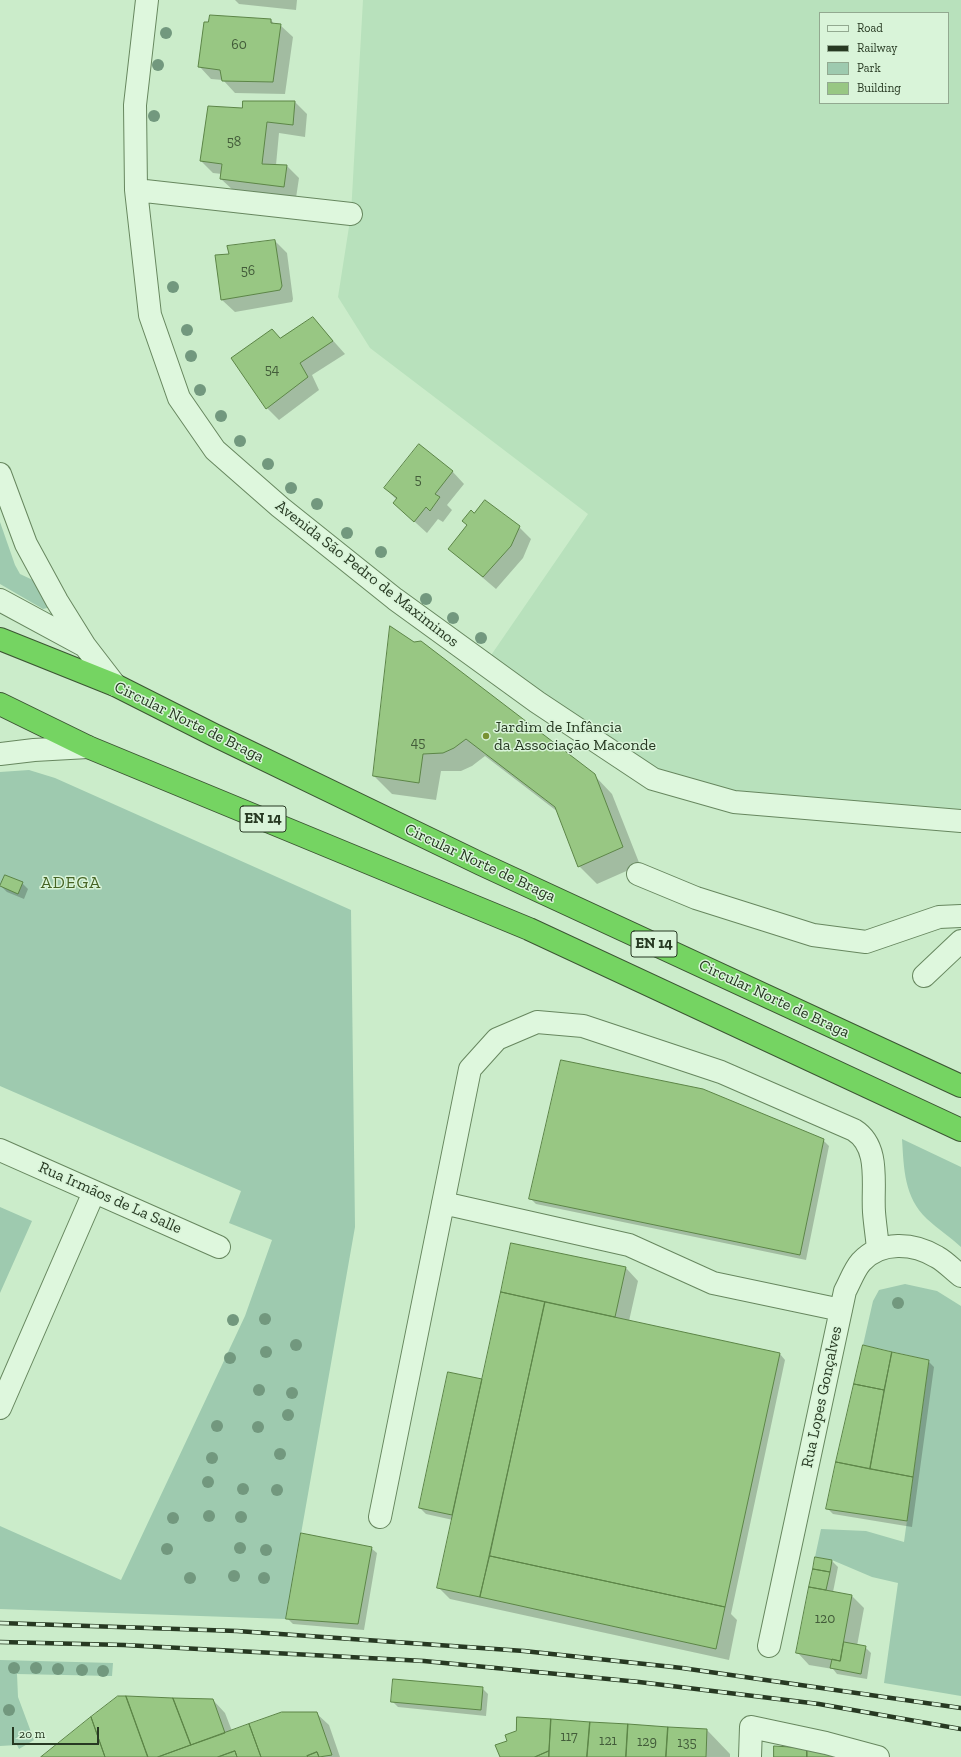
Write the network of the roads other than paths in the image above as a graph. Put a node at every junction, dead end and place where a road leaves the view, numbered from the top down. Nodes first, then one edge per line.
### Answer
1 (148, 0) edge
2 (136, 190) junction
3 (351, 214) dead end
4 (0, 474) edge
5 (0, 600) edge
6 (0, 639) edge
7 (85, 646) junction
8 (115, 685) junction
9 (0, 704) edge
10 (88, 747) junction
11 (0, 754) edge
12 (961, 822) edge
13 (638, 874) dead end
14 (961, 916) edge
15 (961, 941) edge
16 (924, 976) dead end
17 (961, 1086) edge
18 (961, 1130) edge
19 (0, 1150) edge
20 (94, 1192) junction
21 (443, 1203) junction
22 (219, 1247) dead end
23 (878, 1249) junction
24 (961, 1276) edge
25 (841, 1310) junction
26 (0, 1408) edge
27 (380, 1517) dead end
28 (769, 1646) dead end
29 (750, 1757) edge
30 (878, 1757) edge

1 - 2 street, Avenida São Pedro de Maximinos
2 - 3 street
2 - 12 street, Avenida São Pedro de Maximinos
4 - 7 street
5 - 7 street
6 - 8 highway, Circular Norte de Braga / EN 14
7 - 8 street
8 - 17 highway, Circular Norte de Braga / EN 14
9 - 10 highway, EN 14
10 - 11 street
10 - 18 highway, EN 14
13 - 14 street
15 - 16 street
19 - 20 street, Rua Irmãos de La Salle
20 - 22 street, Rua Irmãos de La Salle
20 - 26 street
21 - 23 street
21 - 25 street
21 - 27 street
23 - 24 street, Rua Lopes Gonçalves
23 - 25 street, Rua Lopes Gonçalves
25 - 28 street, Rua Lopes Gonçalves
29 - 30 street

